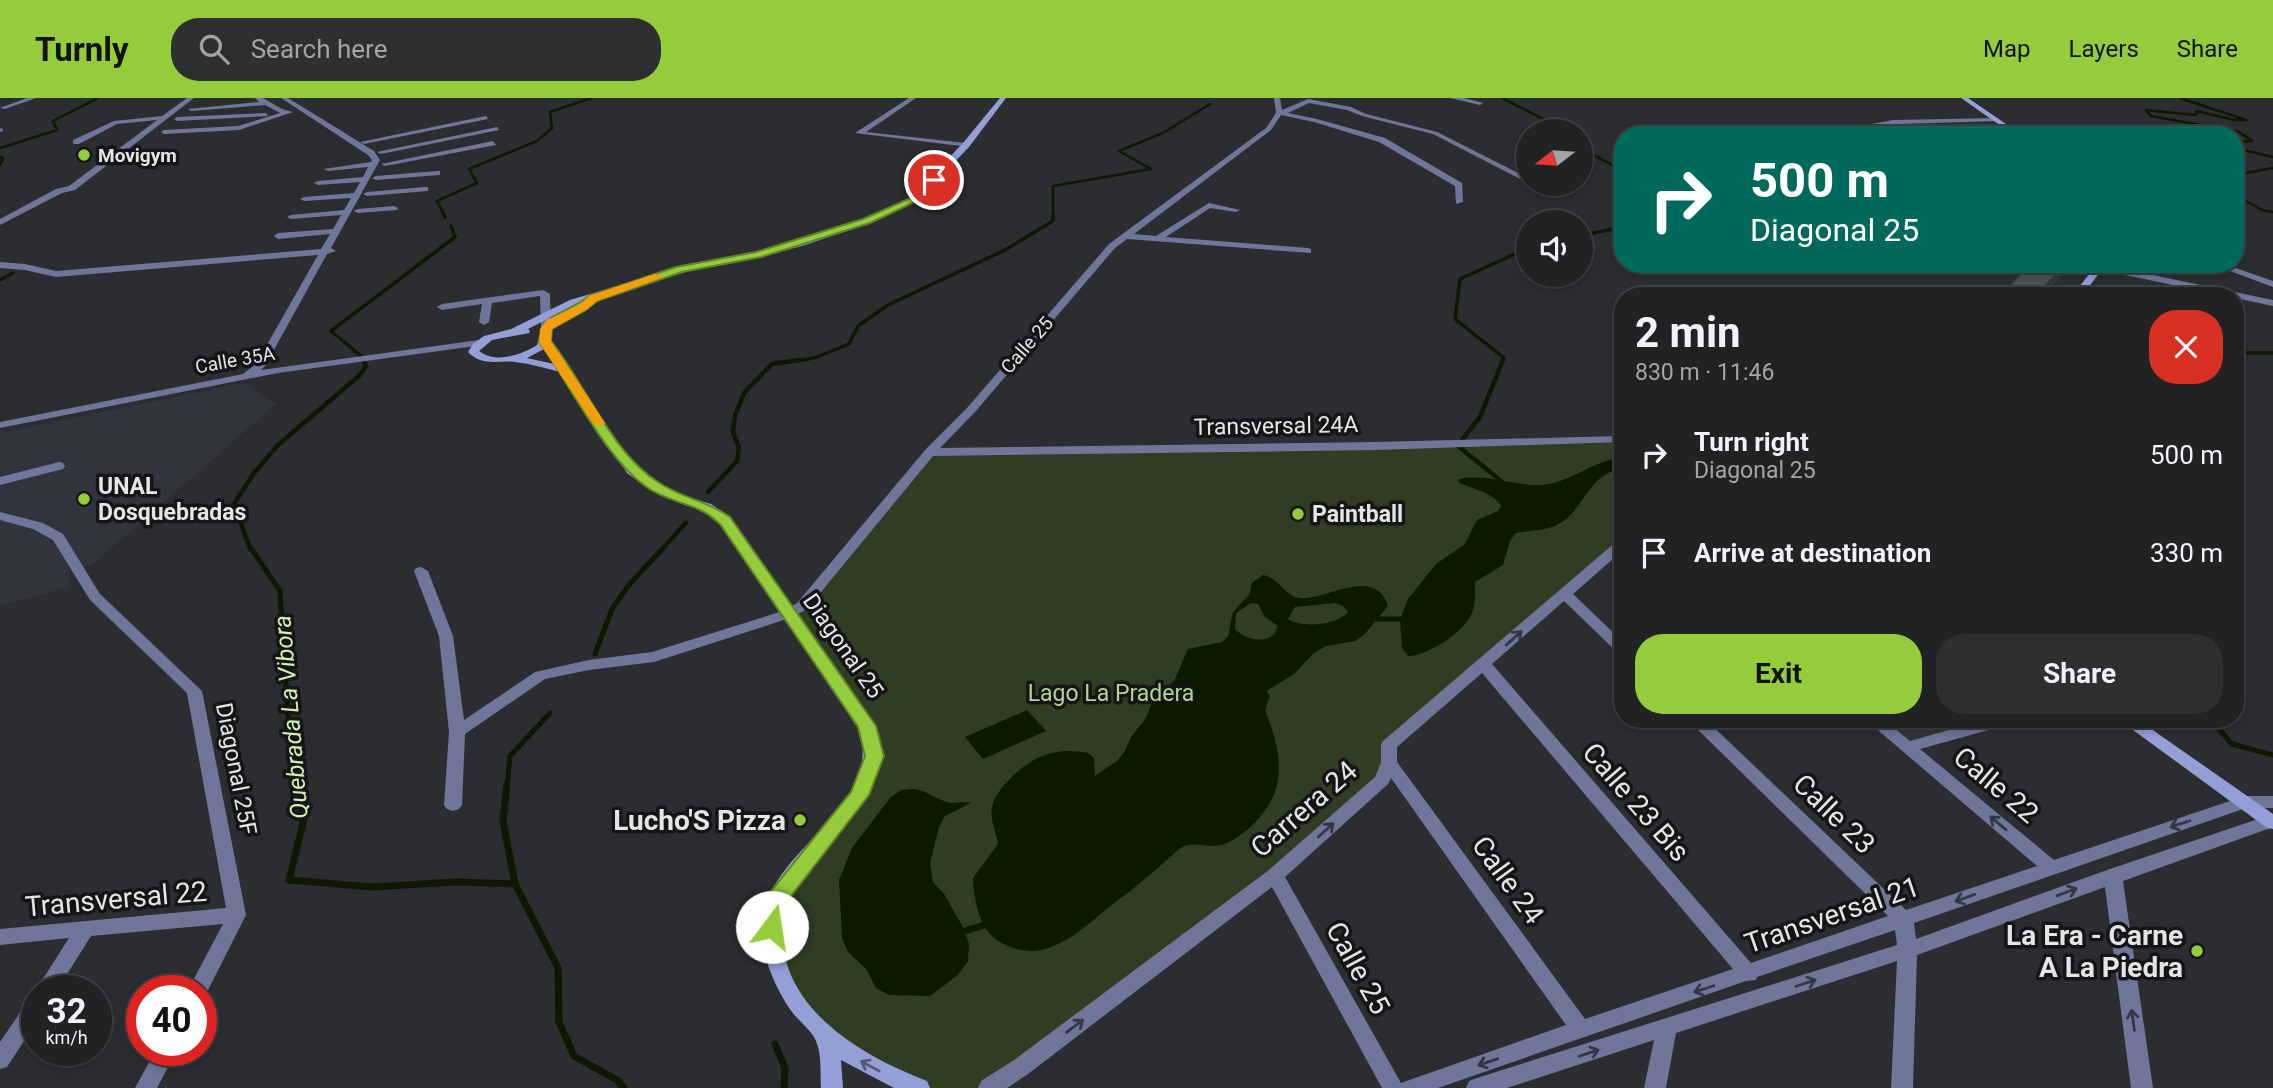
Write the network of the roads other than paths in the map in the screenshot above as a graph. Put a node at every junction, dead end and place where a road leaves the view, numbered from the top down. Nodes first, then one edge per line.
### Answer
1 (33, 98) edge
2 (191, 98) edge
3 (258, 98) edge
4 (284, 98) edge
5 (295, 98) edge
6 (913, 98) edge
7 (1003, 98) edge
8 (1277, 98) edge
9 (1453, 98) edge
10 (1964, 98) edge
11 (1308, 99) edge
12 (266, 103) junction
13 (1480, 103) dead end
14 (3, 108) dead end
15 (191, 108) dead end
16 (300, 109) junction
17 (279, 113) junction
18 (1279, 113) junction
19 (163, 118) junction
20 (486, 118) dead end
21 (177, 119) dead end
22 (1998, 120) junction
23 (116, 122) junction
24 (1893, 122) junction
25 (89, 124) dead end
26 (1869, 126) edge
27 (1897, 126) edge
28 (2006, 126) edge
29 (497, 128) dead end
30 (164, 132) dead end
31 (76, 142) dead end
32 (364, 142) junction
33 (493, 144) dead end
34 (966, 145) junction
35 (381, 152) junction
36 (380, 164) junction
37 (446, 167) dead end
38 (328, 169) dead end
39 (437, 173) dead end
40 (1516, 175) edge
41 (407, 176) junction
42 (371, 178) junction
43 (318, 183) dead end
44 (425, 189) dead end
45 (363, 194) junction
46 (304, 199) dead end
47 (1459, 202) dead end
48 (394, 208) dead end
49 (1236, 210) dead end
50 (352, 212) junction
51 (291, 217) dead end
52 (0, 222) edge
53 (337, 231) junction
54 (278, 236) dead end
55 (1127, 236) junction
56 (1158, 238) junction
57 (330, 251) junction
58 (1308, 251) dead end
59 (0, 265) edge
60 (2095, 273) edge
61 (2132, 273) edge
62 (2241, 273) edge
63 (2273, 284) edge
64 (2084, 287) edge
65 (2194, 287) edge
66 (593, 298) junction
67 (2244, 298) edge
68 (487, 301) junction
69 (2244, 303) edge
70 (2273, 305) edge
71 (442, 307) dead end
72 (544, 317) junction
73 (484, 322) dead end
74 (515, 331) junction
75 (545, 336) junction
76 (479, 343) junction
77 (455, 352) junction
78 (476, 356) junction
79 (507, 359) junction
80 (278, 370) junction
81 (306, 370) junction
82 (567, 371) junction
83 (242, 376) junction
84 (0, 425) edge
85 (0, 433) edge
86 (1614, 439) edge
87 (930, 452) junction
88 (59, 466) dead end
89 (0, 481) edge
90 (0, 516) edge
91 (1614, 551) edge
92 (421, 571) dead end
93 (1564, 593) junction
94 (788, 614) junction
95 (1614, 641) edge
96 (1483, 664) junction
97 (1704, 728) edge
98 (1884, 728) edge
99 (1976, 728) edge
100 (2139, 728) edge
101 (457, 732) junction
102 (1908, 747) junction
103 (1389, 763) junction
104 (2245, 802) junction
105 (453, 805) dead end
106 (2273, 815) edge
107 (2050, 867) junction
108 (1275, 875) junction
109 (2113, 875) junction
110 (237, 915) junction
111 (1904, 920) junction
112 (85, 932) junction
113 (0, 937) edge
114 (1907, 950) junction
115 (1749, 974) junction
116 (56, 975) edge
117 (206, 975) edge
118 (21, 1028) edge
119 (1667, 1028) junction
120 (820, 1030) junction
121 (1581, 1030) junction
122 (0, 1060) edge
123 (158, 1066) edge
124 (146, 1088) edge
125 (832, 1088) edge
126 (901, 1088) edge
127 (911, 1088) edge
128 (919, 1088) edge
129 (989, 1088) edge
130 (1393, 1088) edge
131 (1410, 1088) edge
132 (1477, 1088) edge
133 (1655, 1088) edge
134 (1902, 1088) edge
135 (2142, 1088) edge

1 - 14 street
2 - 19 street
3 - 12 street
4 - 16 street
5 - 32 street
6 - 34 street
7 - 34 street
8 - 18 street
9 - 13 street
10 - 22 street
11 - 18 street
11 - 40 street
12 - 15 street
12 - 17 street
16 - 17 street
16 - 36 street
17 - 21 street
17 - 30 street
18 - 47 street
18 - 55 street, Calle 25
19 - 23 street
19 - 52 street
20 - 32 street
22 - 24 street
22 - 28 street
23 - 25 street
23 - 31 street
24 - 26 street
24 - 27 street
29 - 35 street
32 - 35 street
33 - 36 street
34 - 66 street
35 - 36 street
36 - 38 street
36 - 42 street
37 - 41 street
39 - 41 street
41 - 42 street
42 - 43 street
42 - 45 street
44 - 45 street
45 - 46 street
45 - 50 street
48 - 50 street
49 - 56 street
50 - 51 street
50 - 53 street
50 - 57 street
53 - 54 street
53 - 57 street
55 - 56 street
55 - 87 street, Calle 25
56 - 58 street
57 - 59 street
57 - 80 street
57 - 83 street
60 - 64 street
61 - 65 street
62 - 63 street
66 - 72 street
66 - 75 street
67 - 70 street
68 - 71 street
68 - 72 street
68 - 73 street
69 - 70 street
72 - 74 street
72 - 75 street
74 - 75 street
74 - 76 street
75 - 79 street
75 - 82 street, Diagonal 25
76 - 77 street, Calle 35A
76 - 78 street
77 - 78 street, Calle 35A
77 - 81 street, Calle 35A
78 - 79 street
79 - 82 street
80 - 81 street, Calle 35A
80 - 83 street, Calle 35A
81 - 85 street, Calle 35A
82 - 94 street, Diagonal 25
83 - 84 street, Calle 35A
86 - 87 street, Transversal 24A
87 - 94 street, Calle 25
88 - 89 street
90 - 110 street, Diagonal 25F
91 - 93 street, Carrera 24
92 - 101 street
93 - 95 street
96 -> 93 street, Carrera 24
94 - 101 street
94 - 120 street, Diagonal 25
96 - 103 street, Carrera 24
96 - 115 street, Calle 23 Bis
97 - 111 street, Calle 23
98 - 102 street, Calle 22
99 - 102 street
100 - 104 street
101 - 105 street
107 -> 102 street, Calle 22
108 -> 103 street, Carrera 24
103 - 121 street, Calle 24
104 - 106 street
104 -> 107 street, Transversal 21
106 - 109 street
107 -> 111 street, Transversal 21
129 -> 108 street, Carrera 24
108 - 130 street, Calle 25
114 -> 109 street
135 -> 109 street
110 - 112 street, Transversal 22
110 - 117 street
111 - 114 street
111 - 115 street, Transversal 21
112 - 113 street, Transversal 22
112 - 116 street
119 -> 114 street
114 - 134 street
115 -> 121 street, Transversal 21
118 - 122 street
132 -> 119 street
119 - 133 street
120 - 125 street, Diagonal 25
128 -> 120 street, Diagonal 25
121 -> 131 street, Transversal 21
123 - 124 street
126 - 127 street

